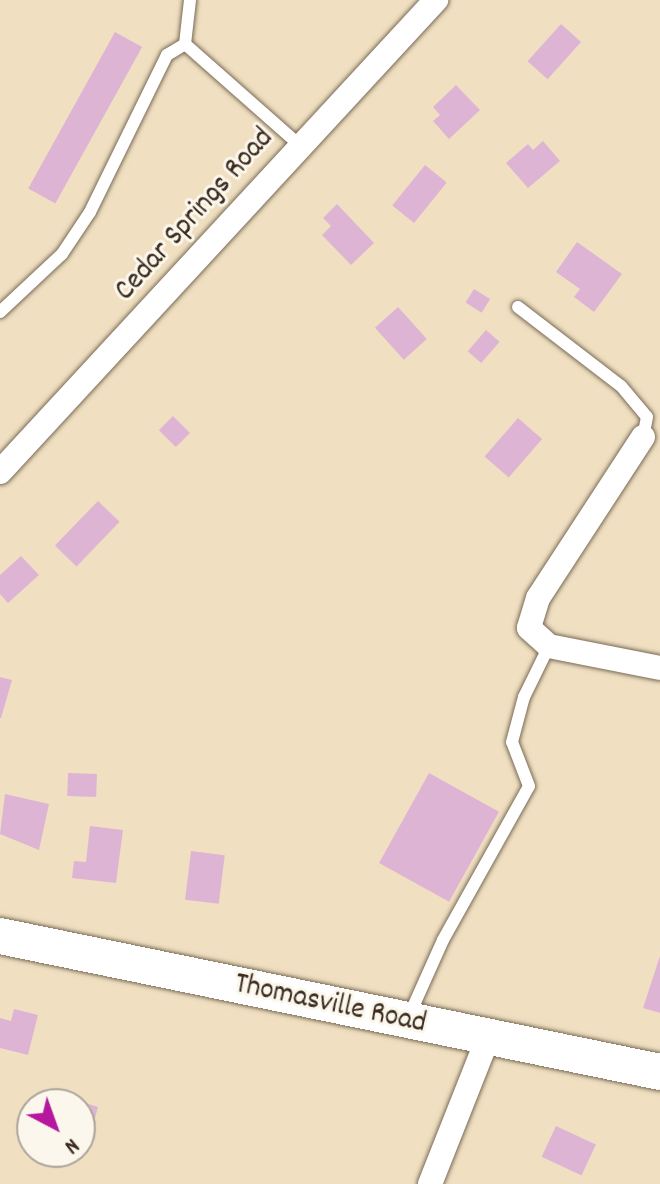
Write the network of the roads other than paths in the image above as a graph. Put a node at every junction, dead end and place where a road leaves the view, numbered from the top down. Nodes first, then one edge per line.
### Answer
1 (190, 0) edge
2 (436, 0) edge
3 (185, 44) junction
4 (302, 147) junction
5 (518, 307) dead end
6 (0, 312) edge
7 (643, 437) joint
8 (0, 472) edge
9 (549, 646) junction
10 (660, 668) edge
11 (0, 936) edge
12 (406, 1023) junction
13 (487, 1040) junction
14 (660, 1072) edge
15 (430, 1184) edge

1 - 3 lane
2 - 4 street, Cedar Springs Road
3 - 4 lane
3 - 6 lane
4 - 8 street, Cedar Springs Road
5 - 7 lane
7 - 9 street
9 - 10 street
9 - 12 lane
11 - 12 main road, Thomasville Road
12 - 13 main road, Thomasville Road
13 - 14 main road, Thomasville Road
13 - 15 street

